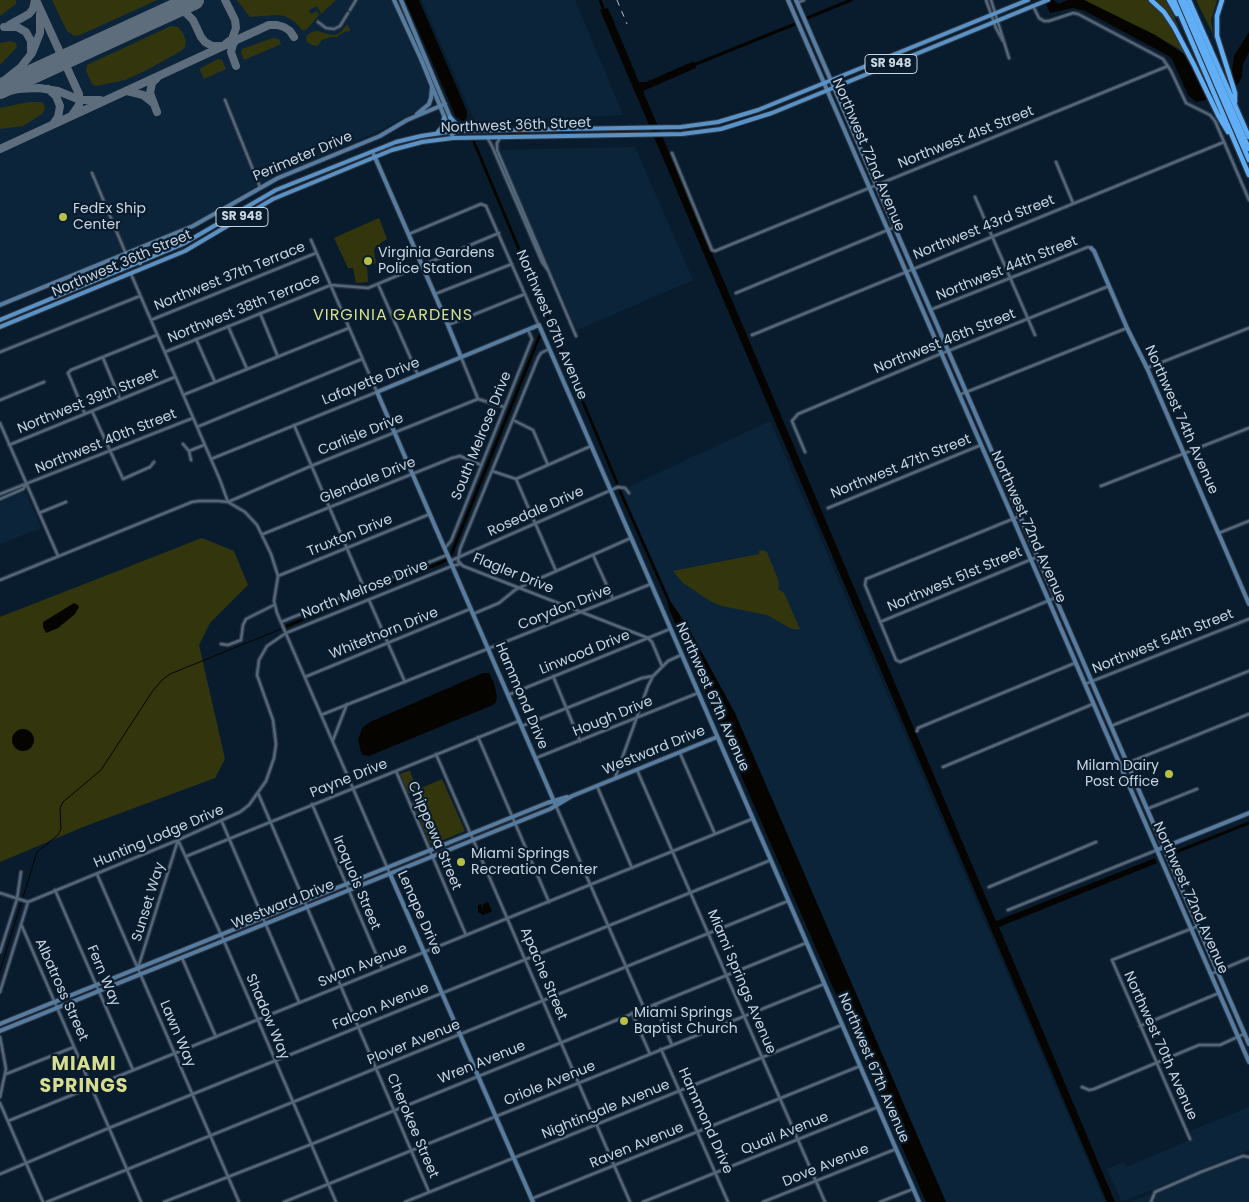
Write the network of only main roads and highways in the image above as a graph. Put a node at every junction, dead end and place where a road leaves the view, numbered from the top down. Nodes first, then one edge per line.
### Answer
1 (1028, 0) edge
2 (1048, 0) edge
3 (1151, 0) edge
4 (1169, 0) edge
5 (1174, 0) edge
6 (1180, 0) edge
7 (1184, 0) edge
8 (1189, 0) edge
9 (1222, 0) edge
10 (952, 31) junction
11 (1190, 37) junction
12 (955, 38) junction
13 (1222, 88) junction
14 (450, 117) road end
15 (444, 118) road end
16 (470, 130) junction
17 (437, 133) junction
18 (1249, 137) edge
19 (1236, 145) junction
20 (1249, 149) edge
21 (1249, 160) edge
22 (1249, 175) edge
23 (285, 186) junction
24 (288, 192) junction
25 (193, 239) junction
26 (197, 244) junction
27 (140, 263) junction
28 (121, 270) junction
29 (44, 302) junction
30 (47, 308) junction
31 (0, 320) edge
32 (0, 327) edge

1 - 10 main road, Northwest 36th Street / SR 948
2 - 12 main road, Northwest 36th Street / SR 948
3 - 19 highway
4 - 11 highway
5 - 11 highway
6 - 13 highway
7 - 13 highway
8 - 13 highway
9 - 13 highway
10 - 12 main road
10 - 16 main road, Northwest 36th Street / SR 948
11 - 13 highway
12 - 24 main road, Northwest 36th Street / SR 948
13 - 18 highway
13 - 19 highway
13 - 20 highway
13 - 21 highway
14 - 16 main road
15 - 17 main road
16 - 17 main road, Northwest 36th Street / SR 948
17 - 23 main road, Northwest 36th Street / SR 948
19 - 22 highway
23 - 24 main road
23 - 25 main road, Northwest 36th Street / SR 948
24 - 26 main road, Northwest 36th Street / SR 948
25 - 26 main road
25 - 27 main road, Northwest 36th Street / SR 948
26 - 30 main road, Northwest 36th Street / SR 948
27 - 28 main road, Northwest 36th Street / SR 948
27 - 28 main road
28 - 29 main road, Northwest 36th Street / SR 948
29 - 30 main road
29 - 31 main road, Northwest 36th Street / SR 948
30 - 32 main road, Northwest 36th Street / SR 948

